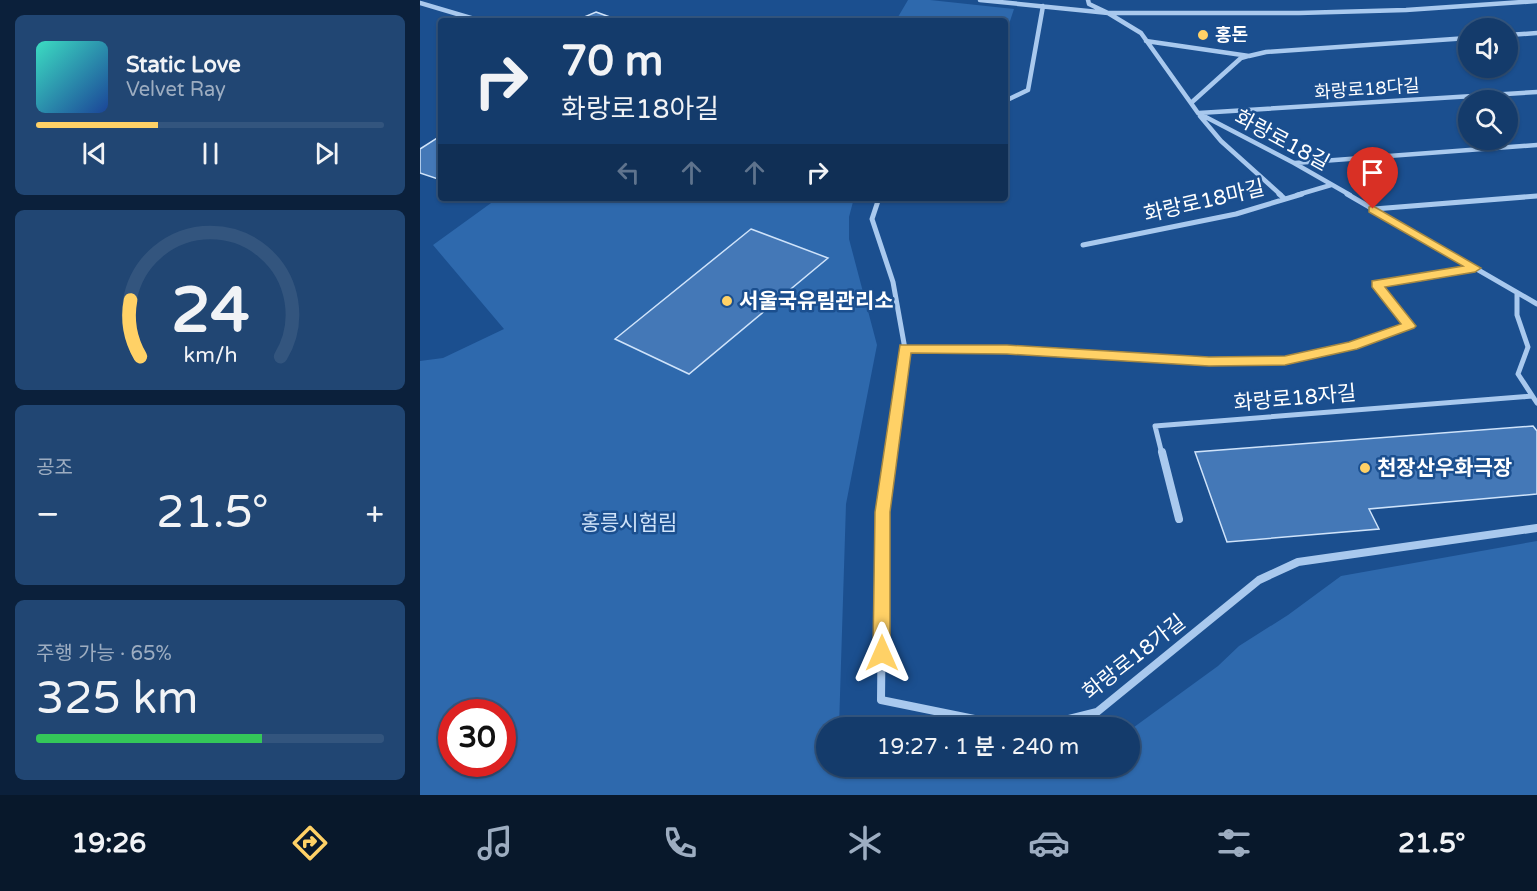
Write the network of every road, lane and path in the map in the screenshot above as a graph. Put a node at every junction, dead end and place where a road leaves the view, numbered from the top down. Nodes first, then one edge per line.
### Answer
1 (980, 0) edge
2 (1088, 0) edge
3 (1537, 1) edge
4 (420, 3) edge
5 (1043, 6) junction
6 (1108, 13) junction
7 (471, 18) edge
8 (1537, 33) edge
9 (1518, 34) edge
10 (1458, 39) edge
11 (1146, 41) junction
12 (1249, 56) junction
13 (1537, 92) edge
14 (1008, 100) edge
15 (1191, 103) junction
16 (1198, 113) junction
17 (1537, 146) edge
18 (1294, 164) junction
19 (1331, 185) junction
20 (1537, 196) edge
21 (1285, 199) junction
22 (878, 201) edge
23 (1373, 209) junction
24 (1083, 244) dead end
25 (1475, 268) junction
26 (1517, 292) junction
27 (1537, 304) edge
28 (905, 348) junction
29 (1532, 396) junction
30 (1537, 403) edge
31 (1179, 519) dead end
32 (1537, 528) edge

1 - 5 street, 화랑로18길
2 - 6 street
3 - 6 street
4 - 7 street
5 - 6 street, 화랑로18길
5 - 14 street
6 - 11 street, 화랑로18길
8 - 9 street
10 - 12 street
11 - 12 street
11 - 15 street, 화랑로18길
12 - 15 street
13 - 16 street, 화랑로18다길
15 - 16 street, 화랑로18길
16 - 18 street, 화랑로18길
16 - 21 street, 화랑로18길
17 - 18 street
18 - 19 street, 화랑로18길
19 - 21 street, 화랑로18마길
19 - 23 street, 화랑로18길
20 - 23 street
21 - 24 street, 화랑로18마길
22 - 28 street, 화랑로18가길
23 - 25 street, 화랑로18길
25 - 26 street, 화랑로18길
25 - 28 street
26 - 27 street, 화랑로18길
26 - 29 street
28 - 32 street, 화랑로18가길
29 - 30 street
29 - 31 street, 화랑로18자길

